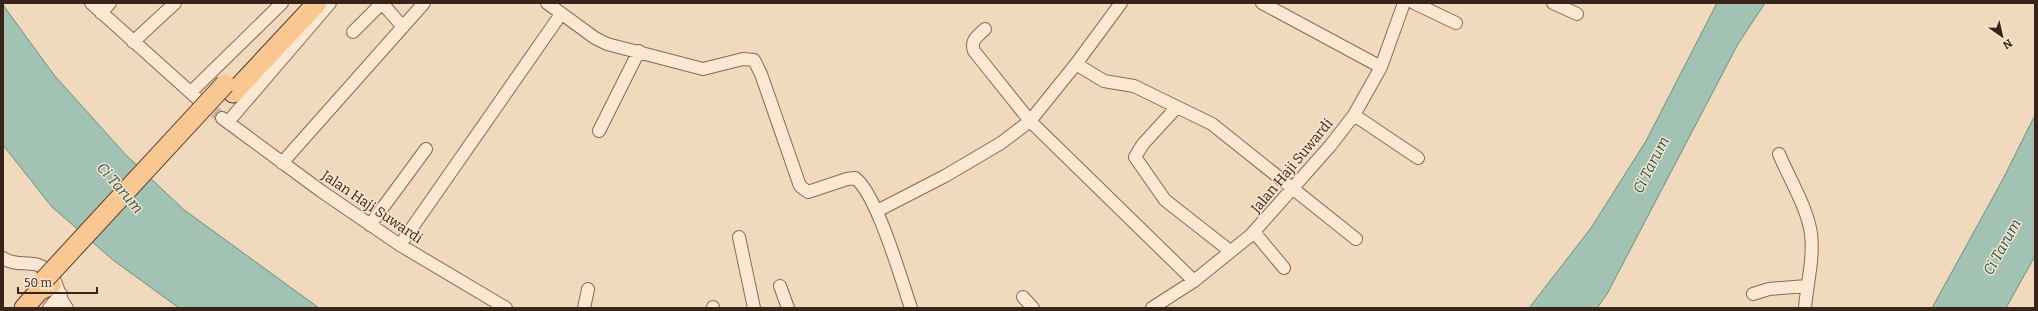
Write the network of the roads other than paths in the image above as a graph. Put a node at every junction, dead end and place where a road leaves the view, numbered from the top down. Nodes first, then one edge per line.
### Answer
1 (91, 3) edge
2 (110, 3) edge
3 (175, 3) edge
4 (282, 3) edge
5 (302, 3) edge
6 (317, 3) edge
7 (330, 3) edge
8 (424, 3) edge
9 (547, 3) edge
10 (1121, 3) edge
11 (1262, 3) edge
12 (1404, 3) edge
13 (1414, 3) edge
14 (1553, 3) edge
15 (101, 13) junction
16 (561, 14) junction
17 (1576, 14) dead end
18 (1456, 22) dead end
19 (403, 27) junction
20 (985, 29) dead end
21 (353, 32) dead end
22 (133, 42) junction
23 (639, 51) junction
24 (1076, 64) junction
25 (1381, 67) junction
26 (229, 88) junction
27 (1177, 107) junction
28 (1354, 115) junction
29 (1030, 121) junction
30 (599, 131) dead end
31 (426, 149) dead end
32 (1779, 154) dead end
33 (1418, 158) dead end
34 (282, 163) junction
35 (1292, 189) junction
36 (877, 211) junction
37 (370, 225) junction
38 (1254, 232) junction
39 (739, 236) dead end
40 (1356, 240) dead end
41 (400, 245) junction
42 (1230, 251) junction
43 (3, 258) edge
44 (1284, 268) dead end
45 (1194, 281) junction
46 (780, 286) dead end
47 (1806, 286) junction
48 (49, 288) junction
49 (588, 290) dead end
50 (1753, 294) dead end
51 (1023, 297) dead end
52 (66, 307) edge
53 (24, 308) edge
54 (49, 308) edge
55 (506, 308) edge
56 (584, 308) edge
57 (754, 308) edge
58 (788, 308) edge
59 (911, 308) edge
60 (1033, 308) edge
61 (1152, 308) edge
62 (1805, 308) edge

1 - 15 street
2 - 15 street
3 - 22 street
4 - 22 street
5 - 26 main road
6 - 26 main road
7 - 34 street, Jalan Haji Suwardi
8 - 19 street
9 - 16 street
10 - 24 street
11 - 25 street
12 - 25 street, Jalan Haji Suwardi
13 - 18 street
14 - 17 street
15 - 22 street
16 - 23 street
16 - 41 street
19 - 21 street
19 - 34 street
20 - 29 street
23 - 30 street
23 - 36 street
24 - 27 street
24 - 29 street
25 - 28 street, Jalan Haji Suwardi
26 - 48 main road, bridge
27 - 35 street
27 - 42 street
28 - 33 street
28 - 35 street, Jalan Haji Suwardi
29 - 36 street
29 - 45 street
31 - 37 street
32 - 47 street
34 - 37 street, Jalan Haji Suwardi
35 - 38 street, Jalan Haji Suwardi
35 - 40 street
36 - 59 street
37 - 41 street, Jalan Haji Suwardi
38 - 42 street, Jalan Haji Suwardi
38 - 44 street
39 - 57 street
41 - 55 street, Jalan Haji Suwardi
42 - 45 street, Jalan Haji Suwardi
43 - 48 street
45 - 61 street, Jalan Haji Suwardi
46 - 58 street
47 - 50 street
47 - 62 street
48 - 52 street
48 - 53 main road
48 - 54 street
49 - 56 street
51 - 60 street

